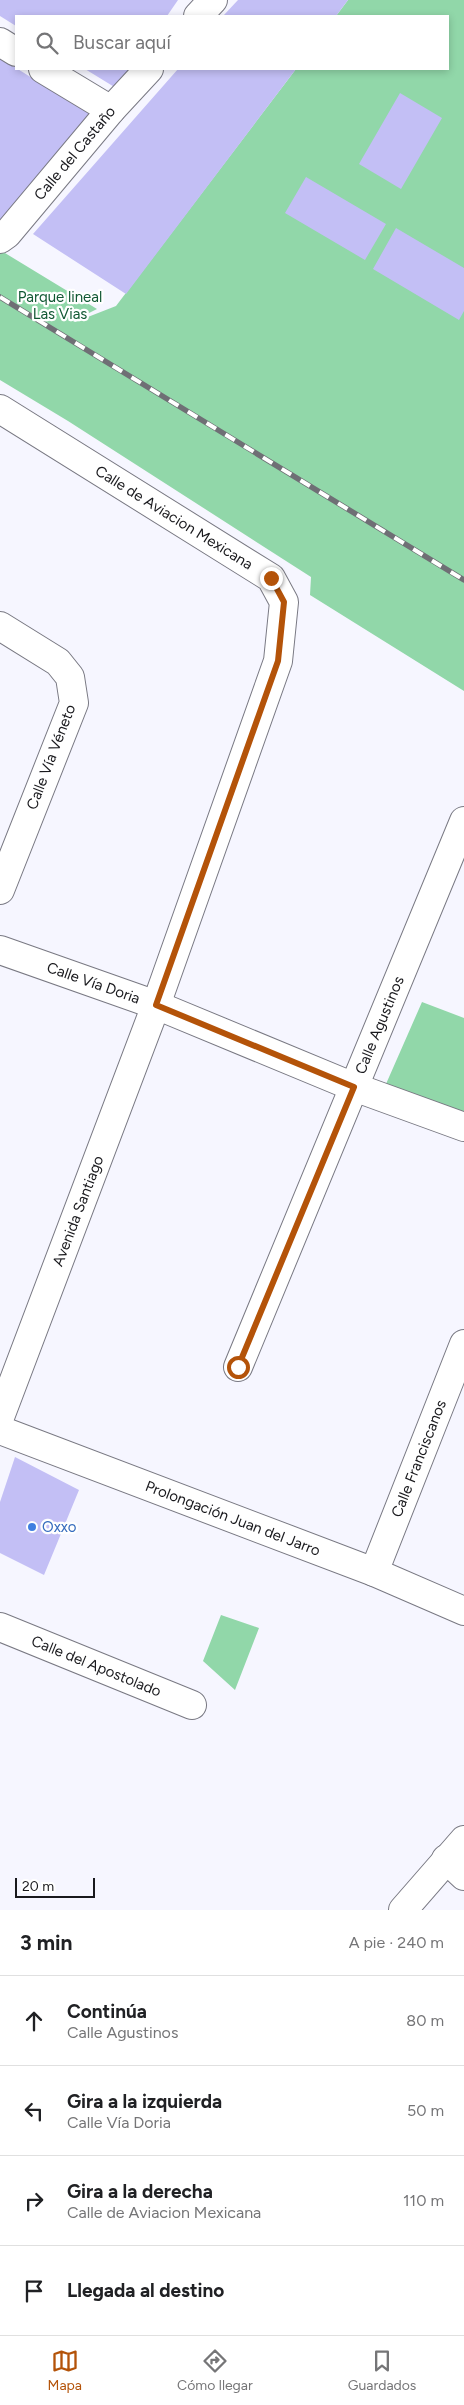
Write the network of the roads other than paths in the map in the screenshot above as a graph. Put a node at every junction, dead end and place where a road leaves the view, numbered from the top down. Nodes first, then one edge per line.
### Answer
1 (213, 0) edge
2 (199, 15) edge
3 (0, 42) edge
4 (15, 51) edge
5 (45, 70) edge
6 (148, 70) edge
7 (111, 110) junction
8 (0, 239) edge
9 (0, 408) edge
10 (0, 626) edge
11 (464, 822) edge
12 (0, 890) edge
13 (0, 950) edge
14 (156, 1005) junction
15 (354, 1087) junction
16 (464, 1127) edge
17 (464, 1344) edge
18 (238, 1367) dead end
19 (0, 1416) edge
20 (0, 1430) edge
21 (374, 1572) junction
22 (464, 1611) edge
23 (0, 1627) edge
24 (192, 1705) dead end
25 (458, 1859) edge
26 (403, 1910) edge

1 - 2 street
3 - 4 street
5 - 7 street
6 - 7 street, Calle del Castaño
7 - 8 street, Calle del Castaño
9 - 14 street, Calle de Aviacion Mexicana
10 - 12 street, Calle Vía Véneto
11 - 15 street, Calle Agustinos
13 - 14 street, Calle Vía Doria
14 - 15 street, Calle Vía Doria
14 - 19 street, Avenida Santiago
15 - 16 street, Calle Vía Doria
15 - 18 street, Calle Agustinos
17 - 21 street, Calle Franciscanos
20 - 21 street, Prolongación Juan del Jarro
21 - 22 street, Prolongación Juan del Jarro
23 - 24 street, Calle del Apostolado
25 - 26 street

